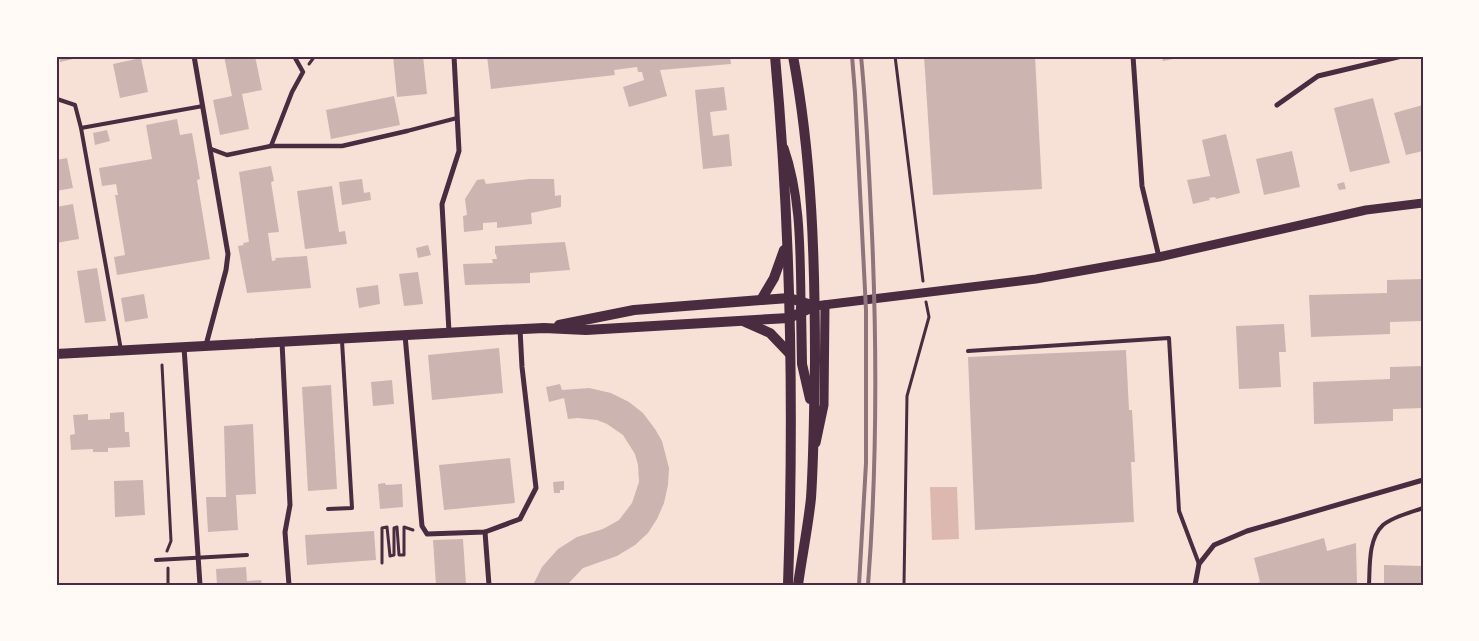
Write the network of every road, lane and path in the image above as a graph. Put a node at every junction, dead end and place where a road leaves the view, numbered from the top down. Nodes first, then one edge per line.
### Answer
1 (194, 56) edge
2 (294, 56) edge
3 (454, 56) edge
4 (774, 56) edge
5 (793, 56) edge
6 (895, 56) edge
7 (1133, 56) edge
8 (1402, 56) edge
9 (57, 99) edge
10 (1277, 105) dead end
11 (203, 106) junction
12 (458, 118) junction
13 (81, 128) junction
14 (407, 131) joint
15 (782, 141) junction
16 (271, 146) junction
17 (211, 149) junction
18 (1423, 203) edge
19 (786, 244) junction
20 (1158, 257) junction
21 (925, 293) junction
22 (789, 298) junction
23 (761, 300) junction
24 (801, 301) junction
25 (826, 305) junction
26 (815, 306) junction
27 (802, 312) junction
28 (789, 318) junction
29 (741, 320) junction
30 (544, 328) junction
31 (520, 329) junction
32 (449, 333) junction
33 (405, 335) junction
34 (342, 338) junction
35 (282, 342) junction
36 (206, 346) junction
37 (184, 347) junction
38 (121, 350) junction
39 (968, 351) dead end
40 (56, 354) edge
41 (790, 354) junction
42 (162, 365) dead end
43 (814, 413) junction
44 (812, 463) junction
45 (1423, 480) edge
46 (1423, 508) edge
47 (328, 509) dead end
48 (422, 526) junction
49 (484, 532) junction
50 (167, 551) dead end
51 (247, 555) dead end
52 (198, 558) junction
53 (156, 560) dead end
54 (382, 562) dead end
55 (1200, 564) junction
56 (168, 566) dead end
57 (168, 585) edge
58 (200, 585) edge
59 (288, 585) edge
60 (489, 585) edge
61 (788, 585) edge
62 (798, 585) edge
63 (904, 585) edge
64 (1195, 585) edge
65 (1369, 585) edge

1 - 11 street
2 - 16 street
3 - 12 street
4 - 15 main road
5 - 26 main road
6 - 21 path
7 - 20 street
8 - 10 street
9 - 13 lane
11 - 13 lane
11 - 17 street
12 - 14 lane
12 - 32 street
13 - 38 lane
14 - 16 street
15 - 19 main road
15 - 24 street
16 - 17 street
17 - 36 street
18 - 20 street
19 - 22 main road
19 - 23 main road
20 - 21 street
21 - 25 street
21 - 63 path
22 - 23 main road
22 - 24 main road
22 - 28 main road
23 - 30 main road
24 - 26 main road
24 - 27 main road
25 - 26 street
25 - 44 street
26 - 27 main road
26 - 43 main road
27 - 28 main road
27 - 43 main road
28 - 29 main road
28 - 41 main road
29 - 30 main road
29 - 41 main road
30 - 31 main road
31 - 32 main road
31 - 49 street
32 - 33 main road
33 - 34 main road
33 - 48 street
34 - 35 main road
34 - 47 lane
35 - 36 main road
35 - 59 street
36 - 37 main road
37 - 38 main road
37 - 52 street
38 - 40 main road
39 - 55 lane
41 - 61 main road
42 - 50 path
43 - 44 main road
44 - 62 main road
45 - 55 street
46 - 65 lane
48 - 49 street
48 - 54 path
49 - 60 street
51 - 52 lane
52 - 53 lane
52 - 58 street
55 - 64 street
56 - 57 path

